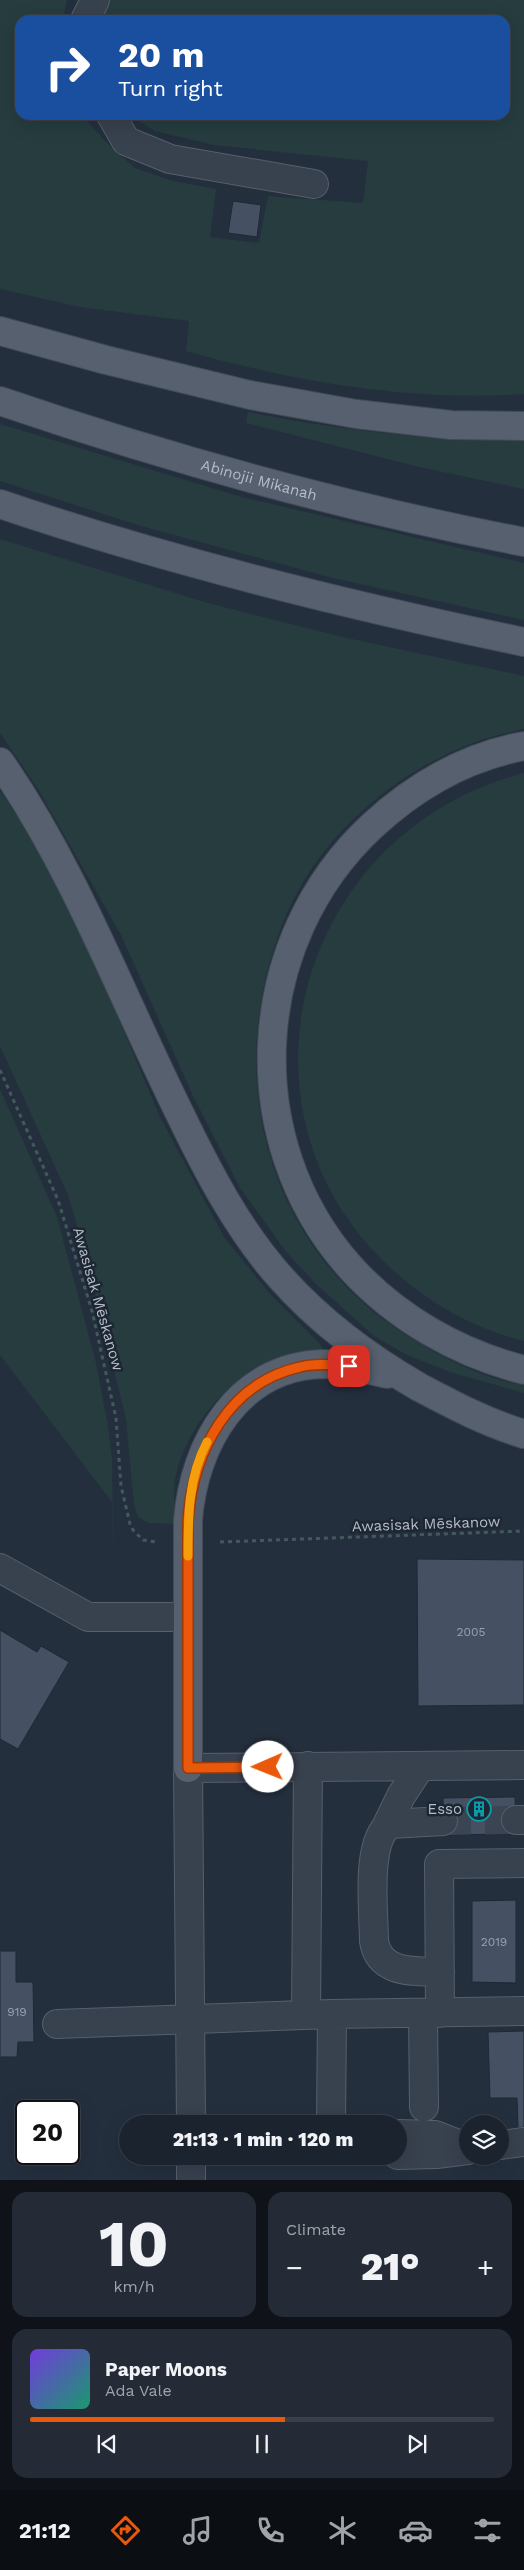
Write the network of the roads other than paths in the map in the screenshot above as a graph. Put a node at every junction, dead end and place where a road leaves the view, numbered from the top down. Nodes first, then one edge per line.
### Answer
1 (95, 0) edge
2 (88, 15) edge
3 (114, 120) edge
4 (314, 184) dead end
5 (0, 331) edge
6 (0, 401) edge
7 (524, 426) edge
8 (0, 504) edge
9 (524, 542) edge
10 (524, 642) edge
11 (524, 746) edge
12 (0, 762) edge
13 (524, 1370) edge
14 (403, 1378) junction
15 (524, 1434) edge
16 (0, 1568) edge
17 (188, 1617) junction
18 (524, 1765) edge
19 (308, 1766) junction
20 (420, 1767) junction
21 (188, 1768) junction
22 (443, 1821) tunnel mouth
23 (386, 1827) junction
24 (524, 1863) edge
25 (440, 1972) junction
26 (524, 2011) edge
27 (431, 2013) junction
28 (319, 2014) junction
29 (190, 2019) junction
30 (57, 2024) dead end
31 (424, 2107) dead end
32 (191, 2115) edge
33 (330, 2115) edge
34 (407, 2134) edge
35 (524, 2142) edge
36 (509, 2144) edge
37 (459, 2145) edge
38 (459, 2150) edge
39 (407, 2154) edge
40 (191, 2165) edge
41 (191, 2180) edge

1 - 2 lane
3 - 4 lane
5 - 7 main road
6 - 9 main road, Abinojii Mikanah
8 - 10 main road
11 - 13 main road
12 - 14 main road
14 - 15 main road
14 - 17 main road
16 - 17 lane
17 - 21 main road
18 - 20 lane
19 - 20 lane
19 - 21 lane
19 - 28 lane
20 - 23 lane
21 - 29 lane
22 - 23 lane
23 - 25 lane
24 - 25 lane
25 - 27 lane
26 - 27 lane
27 - 28 lane
27 - 31 lane
28 - 29 lane
28 - 33 lane
29 - 30 lane
29 - 32 lane
34 - 37 lane
35 - 36 lane
38 - 39 lane
40 - 41 lane

